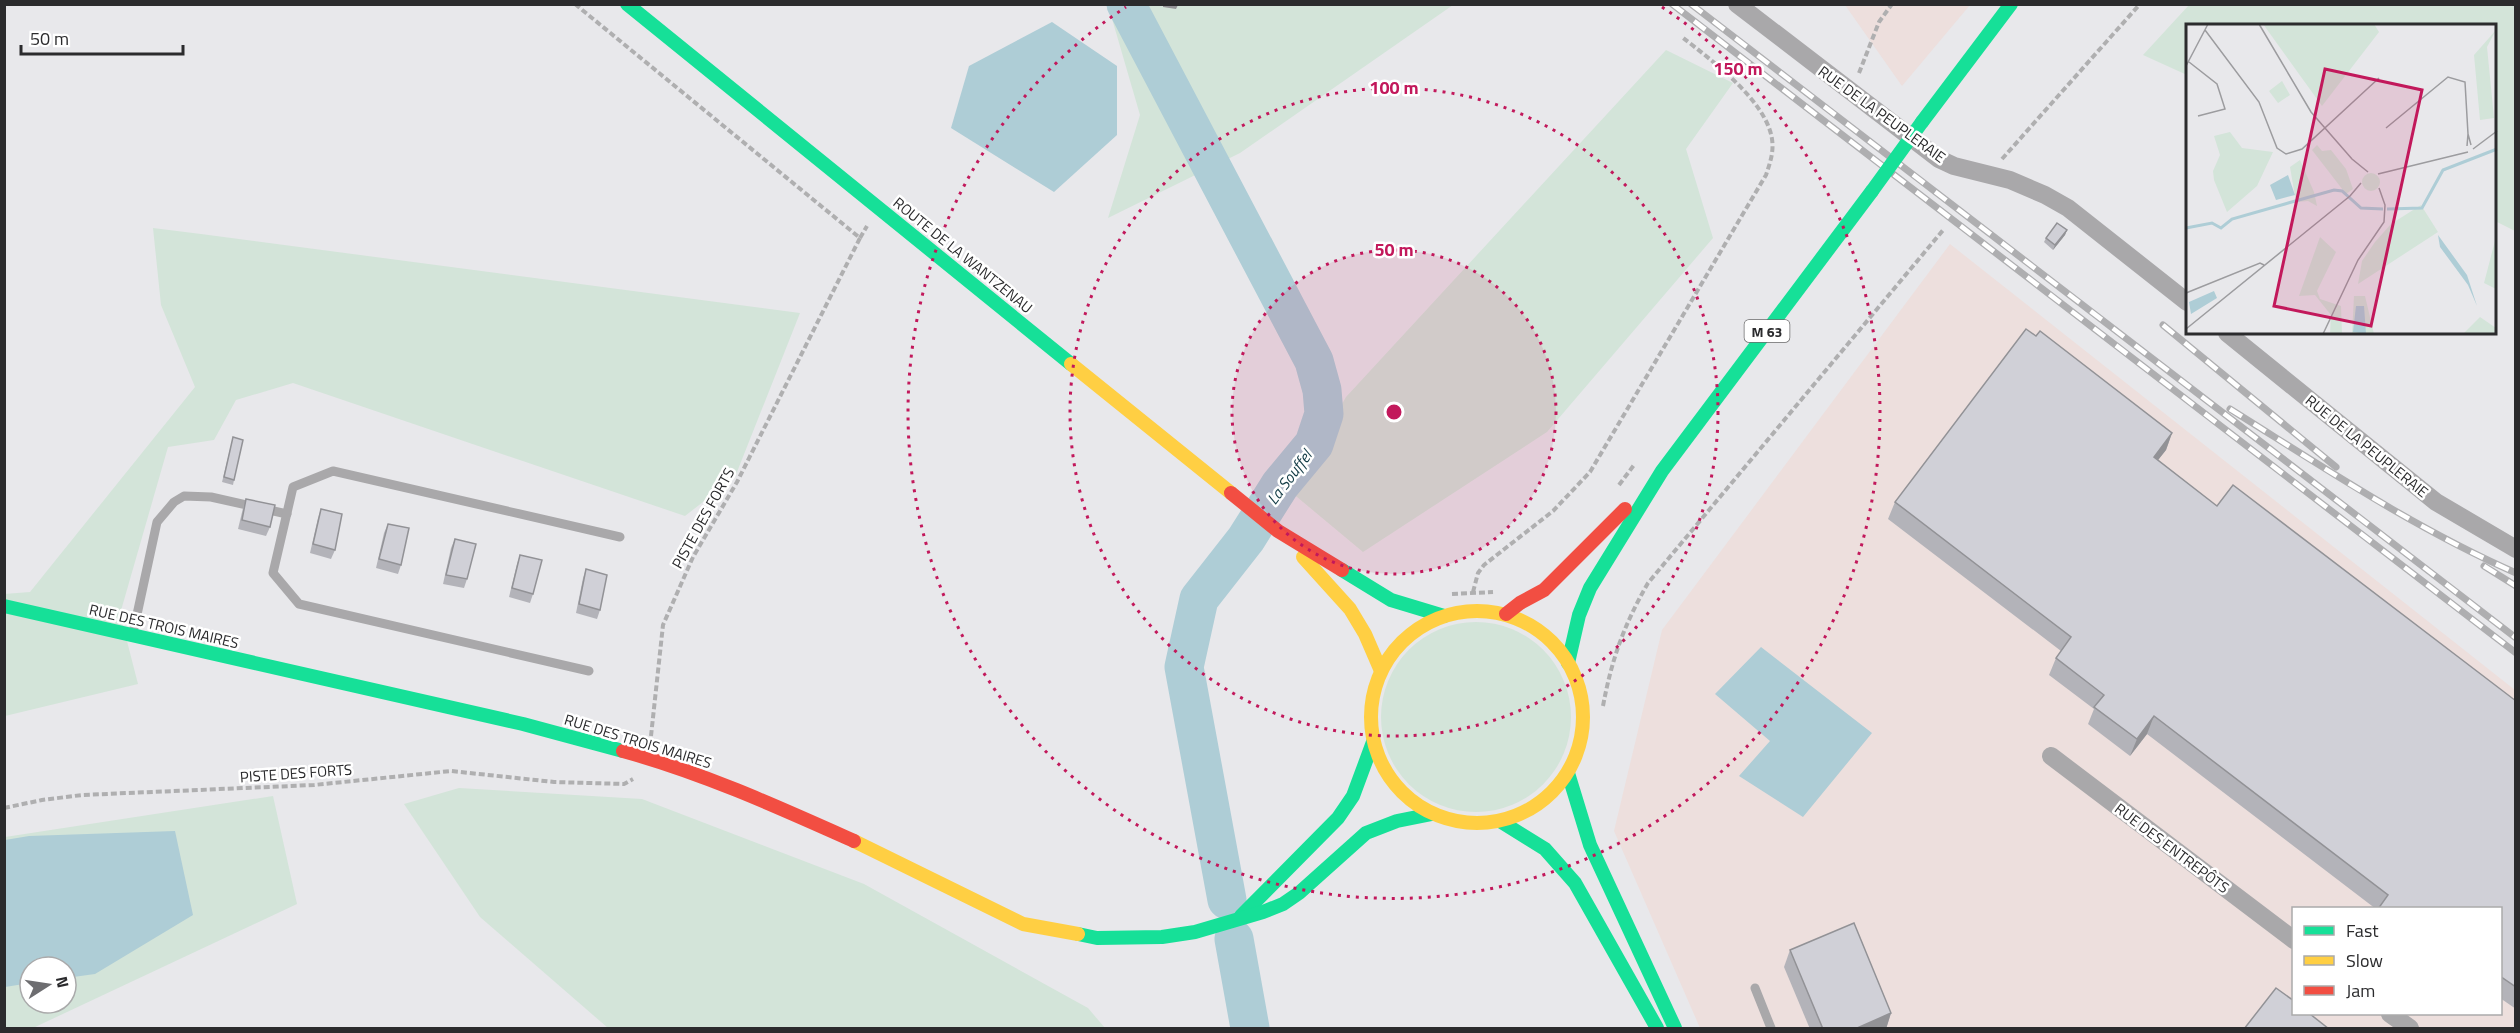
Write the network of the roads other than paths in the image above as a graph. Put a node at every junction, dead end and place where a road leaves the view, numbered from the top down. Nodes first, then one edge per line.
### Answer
1 (627, 4) edge
2 (1737, 4) edge
3 (2011, 4) edge
4 (2186, 301) edge
5 (2227, 334) edge
6 (1662, 471) junction
7 (287, 514) junction
8 (1278, 531) junction
9 (620, 537) dead end
10 (2516, 549) edge
11 (4, 606) edge
12 (1506, 614) junction
13 (1444, 616) junction
14 (132, 636) junction
15 (1568, 663) junction
16 (589, 671) dead end
17 (1381, 671) junction
18 (1373, 742) junction
19 (2051, 756) dead end
20 (1568, 773) junction
21 (1432, 814) junction
22 (1500, 821) junction
23 (1240, 917) junction
24 (2292, 938) edge
25 (1755, 988) dead end
26 (2391, 1015) edge
27 (1658, 1029) edge
28 (1675, 1029) edge
29 (1771, 1029) edge
30 (2410, 1029) edge

1 - 8 main road, ROUTE DE LA WANTZENAU
2 - 4 street, RUE DE LA PEUPLERAIE
3 - 6 main road, M 63, bridge
5 - 10 street, RUE DE LA PEUPLERAIE
6 - 12 main road, M 63
6 - 15 main road, M 63
7 - 9 lane
7 - 14 lane
7 - 16 lane
8 - 13 main road, ROUTE DE LA WANTZENAU
8 - 17 main road, ROUTE DE LA WANTZENAU
11 - 14 main road, RUE DES TROIS MAIRES
12 - 13 main road
12 - 15 main road
13 - 17 main road
14 - 23 main road, RUE DES TROIS MAIRES
15 - 20 main road
17 - 18 main road
18 - 21 main road
18 - 23 main road, RUE DES TROIS MAIRES
19 - 24 street, RUE DES ENTREPÔTS
20 - 22 main road
20 - 28 main road
21 - 22 main road
21 - 23 main road, RUE DES TROIS MAIRES
22 - 27 main road
25 - 29 lane
26 - 30 street

